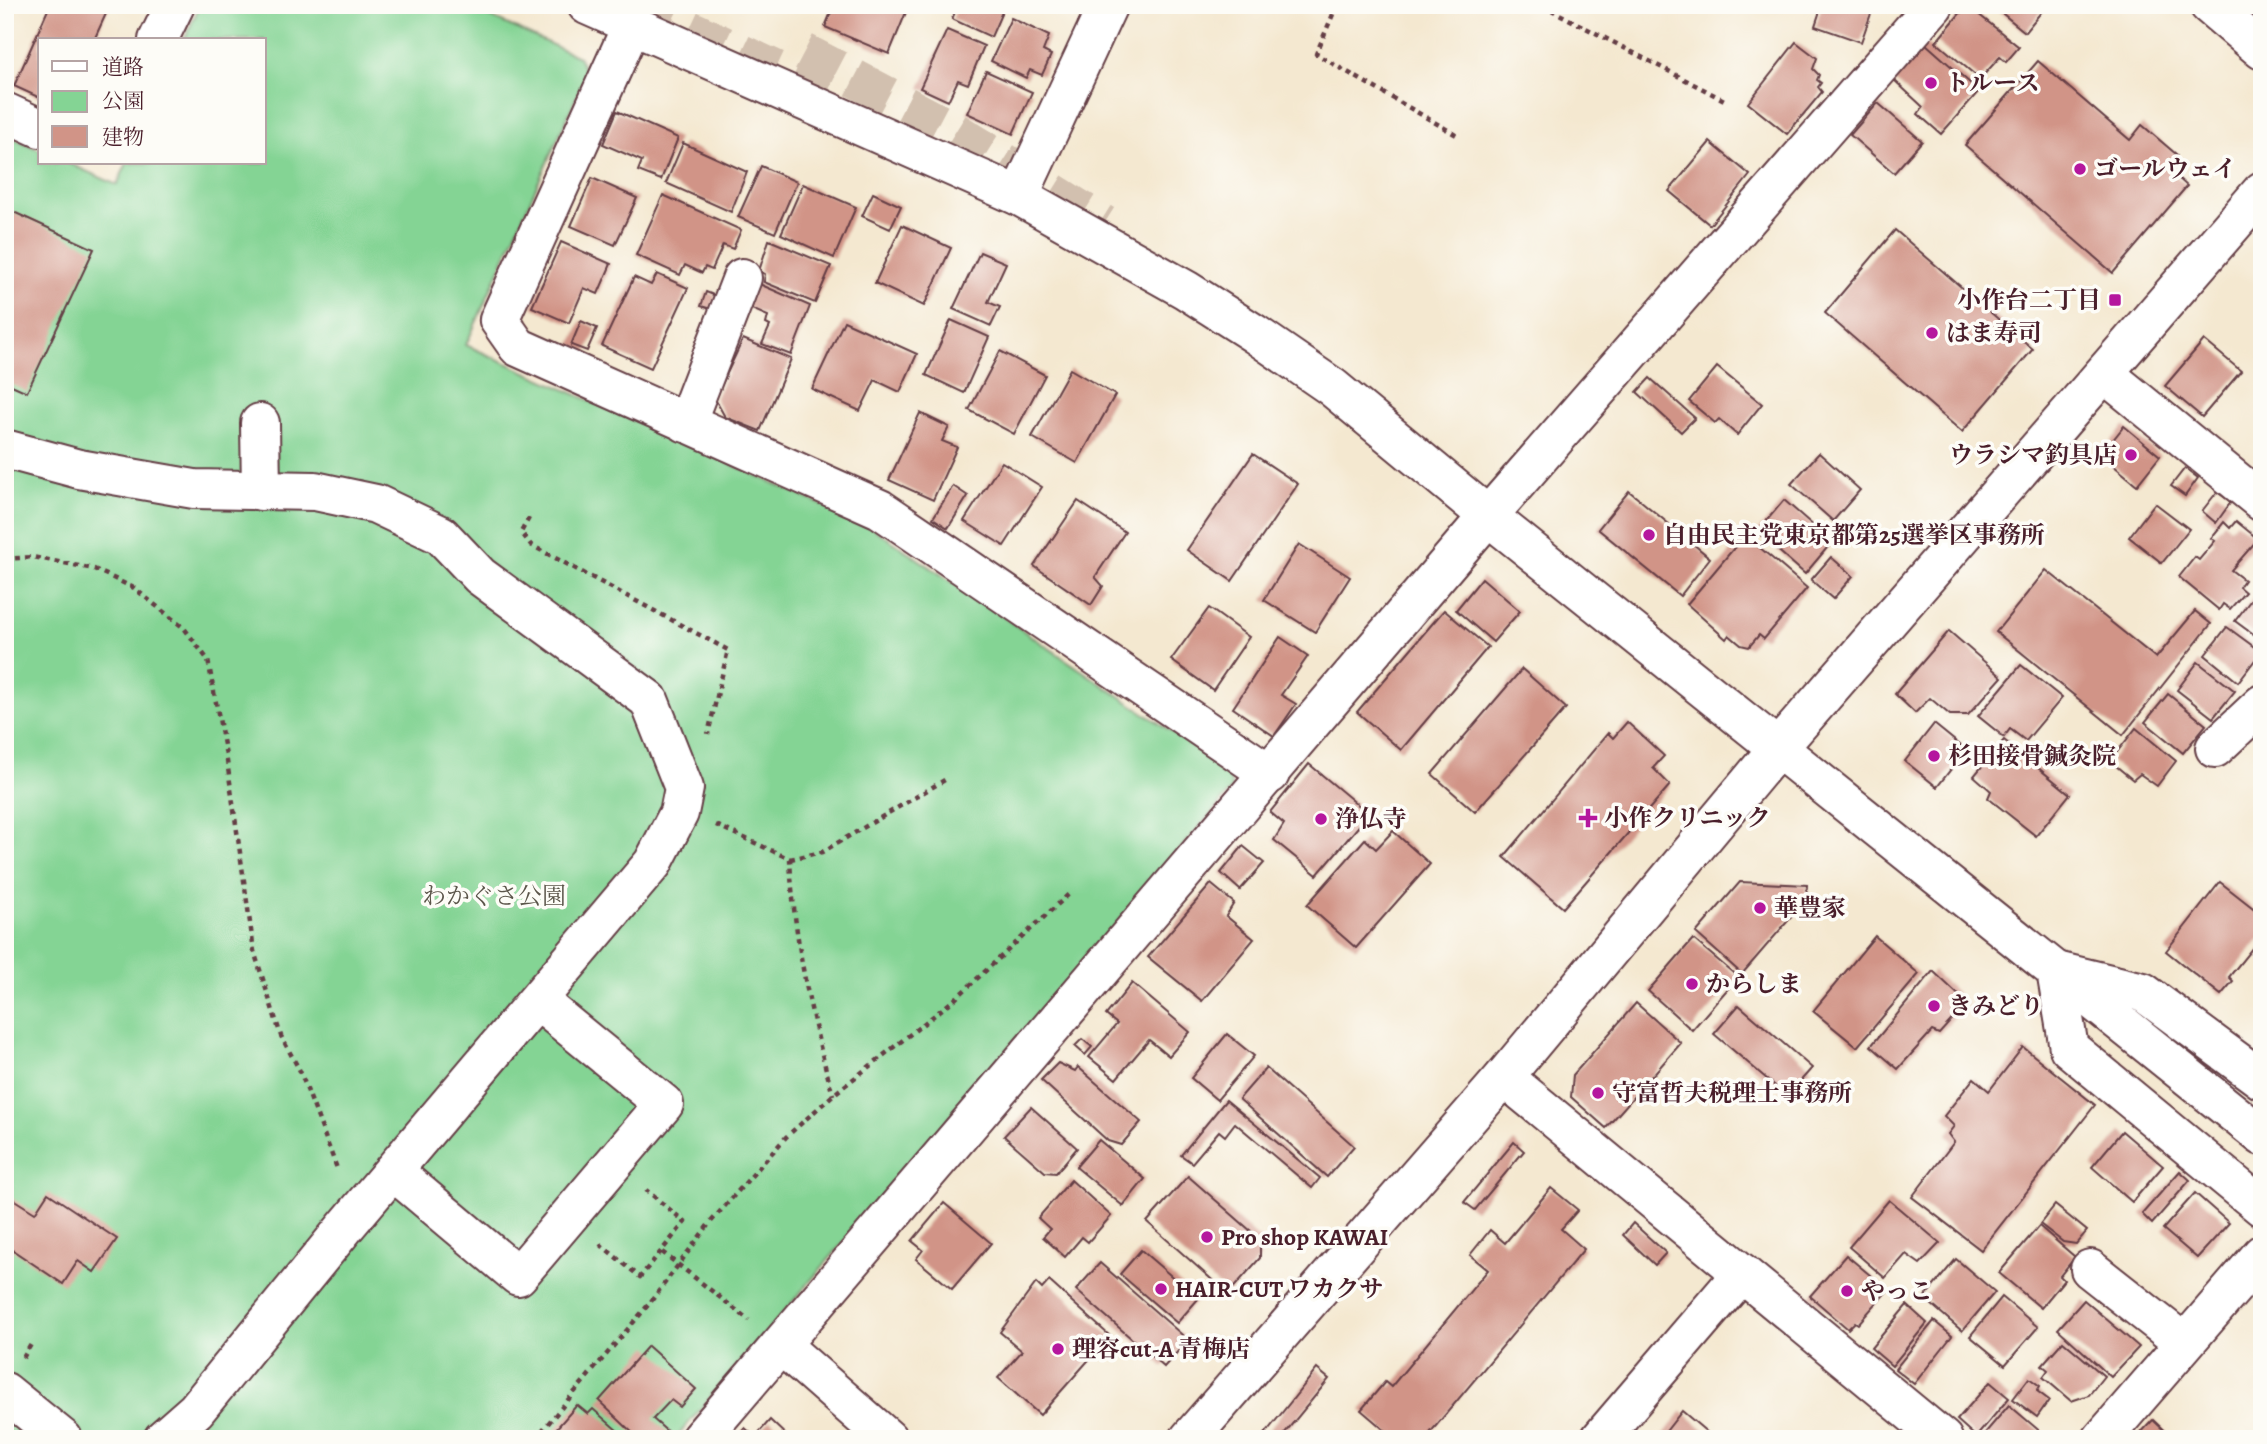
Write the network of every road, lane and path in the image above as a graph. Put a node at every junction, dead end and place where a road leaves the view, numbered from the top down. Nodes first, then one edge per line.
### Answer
1 (175, 5) edge
2 (587, 5) edge
3 (1108, 5) edge
4 (1337, 5) edge
5 (1542, 5) edge
6 (1934, 5) edge
7 (2209, 5) edge
8 (632, 25) junction
9 (159, 38) edge
10 (2262, 50) edge
11 (1724, 100) dead end
12 (5, 112) edge
13 (38, 127) edge
14 (1460, 137) dead end
15 (2262, 191) edge
16 (1019, 196) junction
17 (742, 278) dead end
18 (2105, 374) junction
19 (260, 423) dead end
20 (686, 423) junction
21 (5, 449) edge
22 (261, 492) junction
23 (2262, 502) edge
24 (1488, 516) junction
25 (529, 518) dead end
26 (5, 559) edge
27 (2262, 704) edge
28 (1778, 748) junction
29 (2215, 748) dead end
30 (1270, 774) junction
31 (948, 778) dead end
32 (681, 800) junction
33 (790, 859) junction
34 (1069, 894) dead end
35 (2056, 971) junction
36 (538, 1001) junction
37 (1504, 1077) junction
38 (2262, 1080) edge
39 (833, 1095) junction
40 (2262, 1136) edge
41 (612, 1163) junction
42 (393, 1171) junction
43 (2262, 1207) edge
44 (356, 1214) junction
45 (568, 1217) junction
46 (662, 1252) junction
47 (2262, 1254) edge
48 (676, 1265) junction
49 (2090, 1269) dead end
50 (1742, 1273) junction
51 (2184, 1343) junction
52 (781, 1345) junction
53 (5, 1392) edge
54 (63, 1439) edge
55 (163, 1439) edge
56 (535, 1439) edge
57 (700, 1439) edge
58 (888, 1439) edge
59 (1189, 1439) edge
60 (1600, 1439) edge
61 (1942, 1439) edge
62 (2102, 1439) edge

1 - 9 street
2 - 8 street
3 - 16 street
4 - 14 path
5 - 11 path
6 - 24 street
7 - 10 street
8 - 16 street
8 - 20 street
12 - 13 street
15 - 18 street
16 - 24 street
17 - 20 street
18 - 23 street
18 - 28 street
19 - 22 street
20 - 30 street
21 - 22 street
22 - 32 street
24 - 28 street
24 - 30 street
25 - 32 path
26 - 44 path
27 - 29 street
28 - 35 street
28 - 37 street
30 - 52 street
31 - 33 path
32 - 33 path
32 - 36 street
33 - 39 path
34 - 39 path
35 - 38 street
35 - 40 street
35 - 43 street
36 - 41 street
36 - 42 street
37 - 50 street
37 - 59 street
39 - 48 path
41 - 45 street
41 - 46 path
42 - 44 street
42 - 45 street
44 - 55 street
45 - 46 path
46 - 48 path
47 - 51 street
48 - 52 path
48 - 56 path
49 - 51 street
50 - 60 street
50 - 61 street
51 - 62 street
52 - 57 street
52 - 58 street
53 - 54 street

